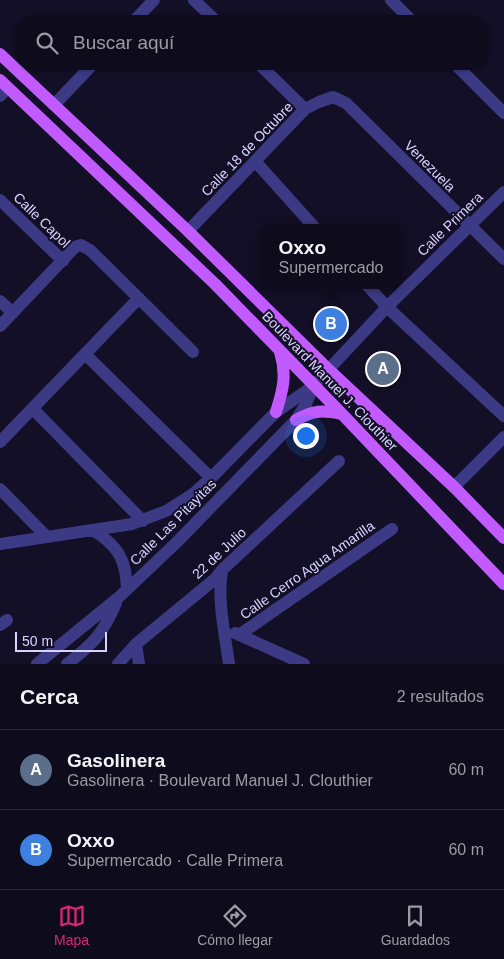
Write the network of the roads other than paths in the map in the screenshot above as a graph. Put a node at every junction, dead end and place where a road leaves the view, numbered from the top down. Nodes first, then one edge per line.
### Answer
1 (154, 0) edge
2 (194, 0) edge
3 (391, 0) edge
4 (140, 15) edge
5 (210, 15) edge
6 (406, 15) edge
7 (0, 54) edge
8 (15, 68) edge
9 (17, 70) edge
10 (87, 70) edge
11 (265, 70) edge
12 (461, 70) edge
13 (3, 88) edge
14 (333, 97) joint
15 (54, 104) junction
16 (305, 109) junction
17 (504, 113) edge
18 (255, 161) junction
19 (504, 192) edge
20 (0, 200) edge
21 (311, 224) edge
22 (469, 226) junction
23 (188, 231) junction
24 (504, 259) edge
25 (63, 261) junction
26 (371, 289) edge
27 (139, 298) junction
28 (0, 301) edge
29 (387, 307) junction
30 (12, 313) junction
31 (0, 326) edge
32 (193, 352) dead end
33 (280, 352) junction
34 (85, 354) junction
35 (329, 370) junction
36 (314, 385) junction
37 (33, 409) junction
38 (276, 412) junction
39 (342, 414) junction
40 (504, 416) edge
41 (296, 420) junction
42 (504, 438) edge
43 (0, 442) edge
44 (339, 462) dead end
45 (211, 478) junction
46 (454, 487) junction
47 (0, 489) edge
48 (183, 502) junction
49 (197, 520) junction
50 (143, 521) junction
51 (392, 529) dead end
52 (93, 530) junction
53 (47, 537) junction
54 (504, 538) edge
55 (0, 544) edge
56 (222, 570) junction
57 (504, 584) edge
58 (122, 594) junction
59 (224, 627) junction
60 (239, 635) junction
61 (136, 644) junction
62 (37, 664) edge
63 (67, 664) edge
64 (118, 664) edge
65 (139, 664) edge
66 (229, 664) edge
67 (304, 664) edge

1 - 4 street
2 - 5 street
3 - 6 street
7 - 8 main road, Boulevard Manuel J. Clouthier
9 - 15 main road, Boulevard Manuel J. Clouthier
10 - 15 street
11 - 16 street
12 - 17 street
13 - 33 main road, Boulevard Manuel J. Clouthier
14 - 16 street, Calle 18 de Octubre
14 - 22 street, Venezuela
15 - 23 main road, Boulevard Manuel J. Clouthier
16 - 18 street, Calle 18 de Octubre
18 - 21 street
18 - 23 street, Calle 18 de Octubre
19 - 22 street, Calle Primera
20 - 25 street, Calle Capol
22 - 24 street, Venezuela
22 - 29 street, Calle Primera
23 - 35 main road, Boulevard Manuel J. Clouthier
25 - 27 street
25 - 30 street
26 - 29 street
27 - 32 street
27 - 34 street
28 - 30 street
29 - 35 street, Calle Primera
29 - 40 street
30 - 31 street
33 - 36 main road, Boulevard Manuel J. Clouthier
33 - 38 main road
34 - 37 street
34 - 45 street
35 - 36 street, Calle Primera
35 - 46 main road, Boulevard Manuel J. Clouthier
36 - 38 street
36 - 39 main road, Boulevard Manuel J. Clouthier
36 - 41 street, Calle Las Pitayitas
37 - 43 street
37 - 50 street
38 - 45 street
39 - 41 main road
39 - 57 main road, Boulevard Manuel J. Clouthier
41 - 49 street, Calle Las Pitayitas
42 - 46 street
44 - 56 street, 22 de Julio
45 - 48 street
46 - 54 main road, Boulevard Manuel J. Clouthier
47 - 53 street
48 - 49 street
48 - 50 street
49 - 58 street, Calle Las Pitayitas
50 - 52 street
51 - 60 street, Calle Cerro Agua Amarilla
52 - 53 street
52 - 58 street
53 - 55 street
56 - 59 street
56 - 61 street, 22 de Julio
58 - 62 street, Calle Las Pitayitas
58 - 63 street
59 - 60 street
59 - 66 street
60 - 67 street
61 - 64 street, 22 de Julio
61 - 65 street

